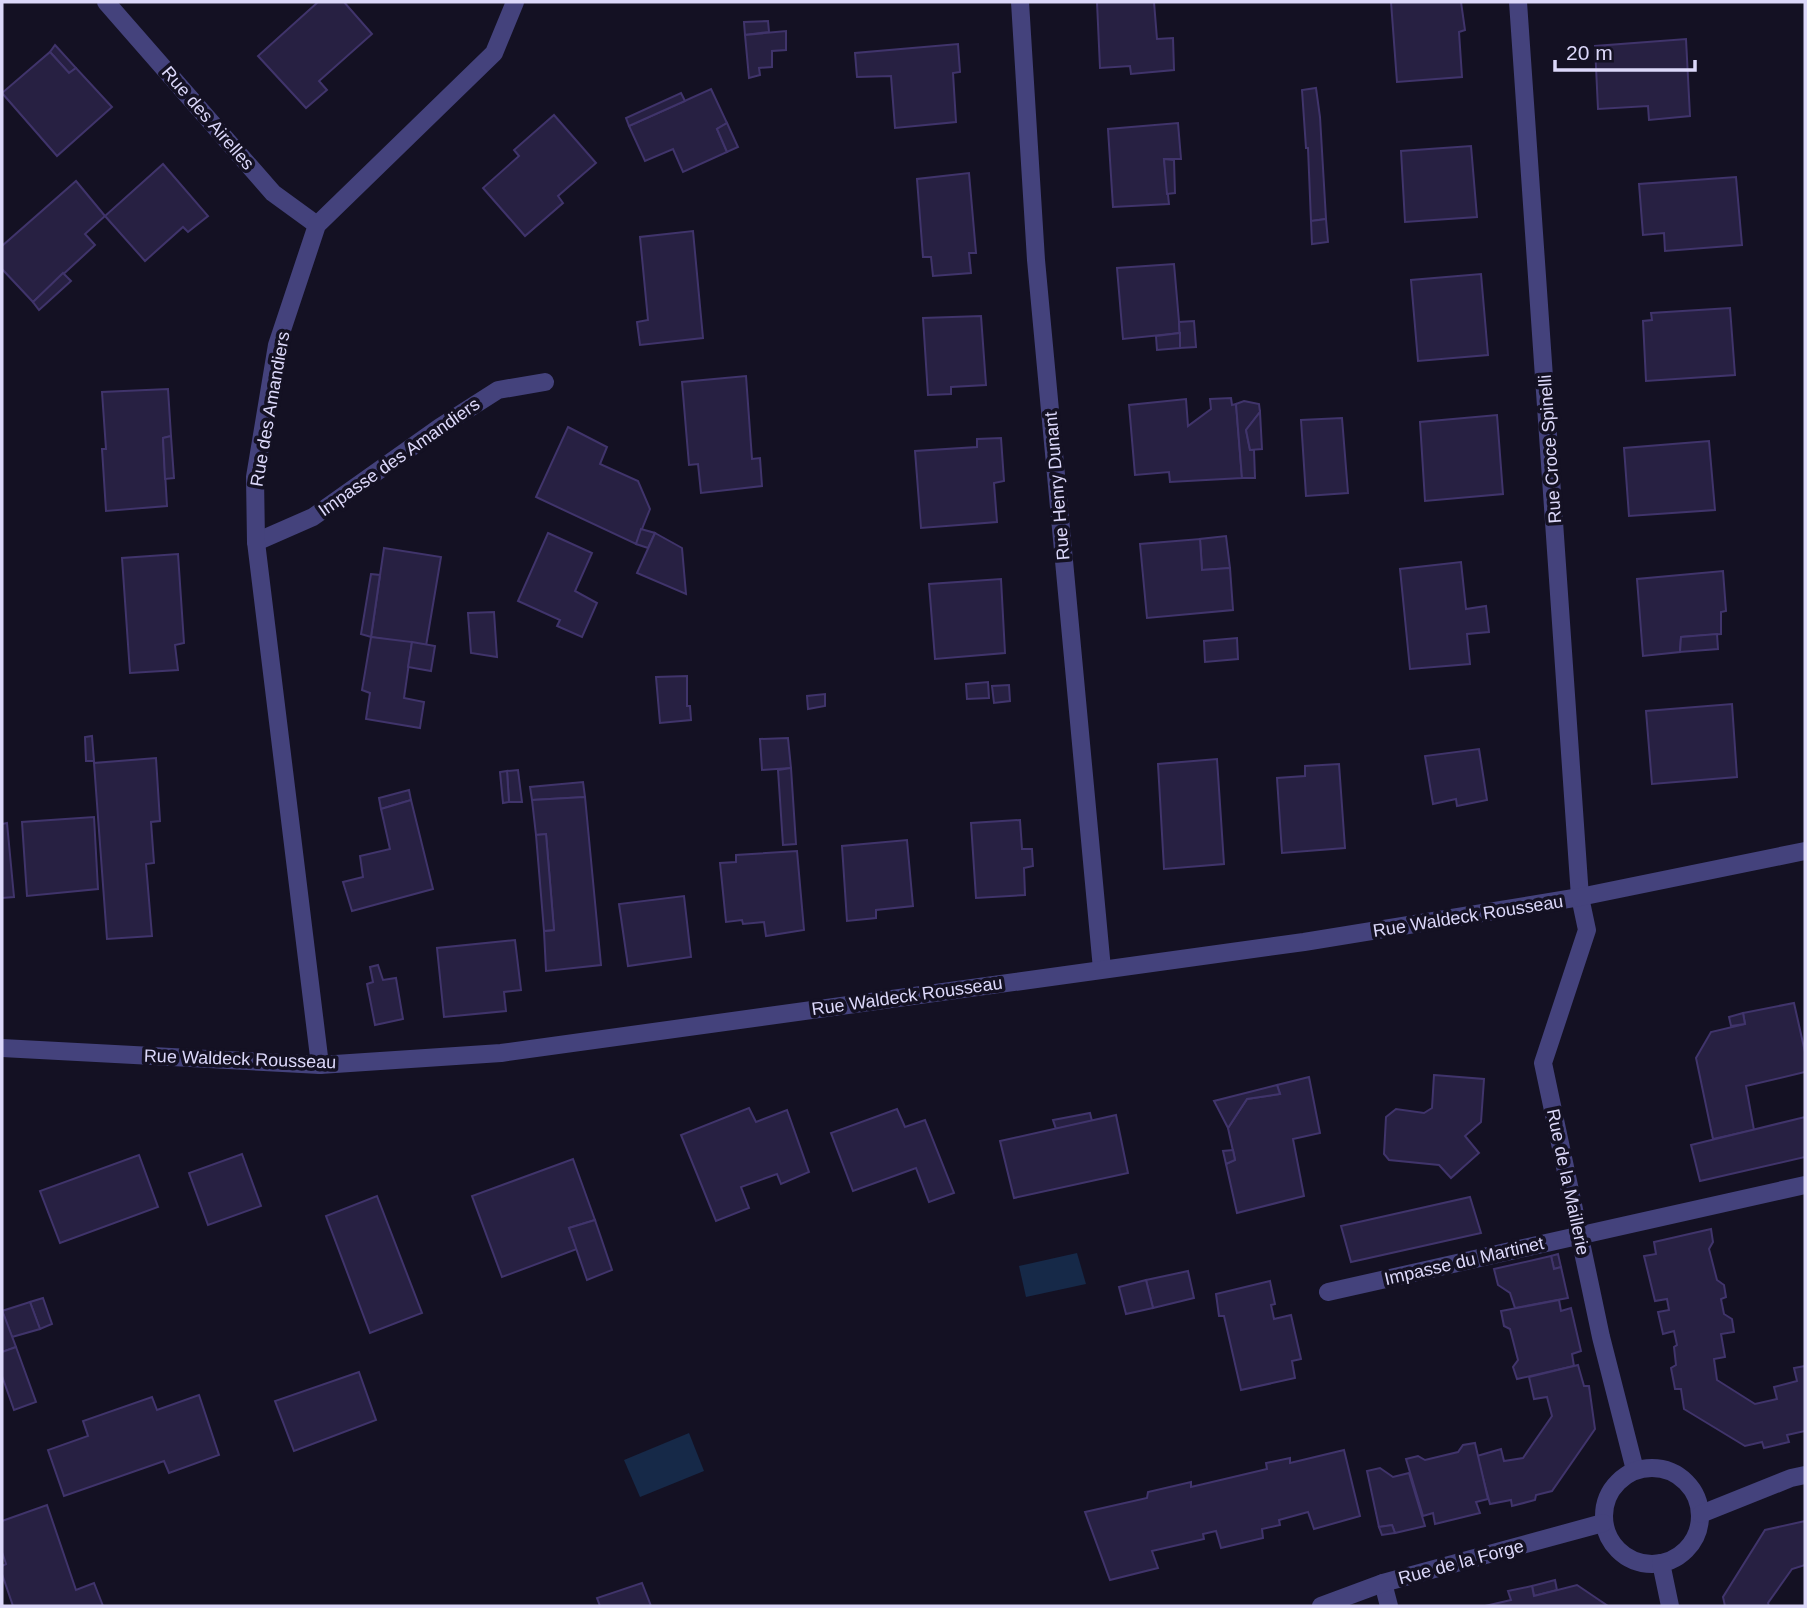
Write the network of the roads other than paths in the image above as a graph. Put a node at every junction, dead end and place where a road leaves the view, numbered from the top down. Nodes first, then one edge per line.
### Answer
1 (106, 2) edge
2 (515, 2) edge
3 (1020, 2) edge
4 (1518, 2) edge
5 (317, 225) junction
6 (545, 382) dead end
7 (256, 542) junction
8 (1805, 851) edge
9 (1580, 897) junction
10 (1102, 969) junction
11 (2, 1048) edge
12 (320, 1065) junction
13 (1805, 1185) edge
14 (1580, 1236) junction
15 (1328, 1292) dead end
16 (1635, 1470) junction
17 (1805, 1475) edge
18 (1701, 1514) junction
19 (1603, 1523) junction
20 (1661, 1563) junction
21 (1383, 1583) junction
22 (1321, 1606) edge
23 (1389, 1606) edge
24 (1670, 1606) edge

1 - 5 street, Rue des Airelles
2 - 5 street, Rue des Amandiers
3 - 10 street, Rue Henry Dunant
4 - 9 street, Rue Croce Spinelli
5 - 7 street, Rue des Amandiers
6 - 7 street, Impasse des Amandiers
7 - 12 street, Rue des Amandiers
8 - 9 street, Rue Waldeck Rousseau
9 - 10 street, Rue Waldeck Rousseau
9 - 14 street, Rue de la Maillerie
10 - 12 street, Rue Waldeck Rousseau
11 - 12 street, Rue Waldeck Rousseau
13 - 14 street, Impasse du Martinet
14 - 15 street, Impasse du Martinet
14 - 16 street, Rue de la Maillerie
16 - 18 street
16 - 19 street
17 - 18 street
18 - 20 street
19 - 20 street
19 - 21 street, Rue de la Forge
20 - 24 street
21 - 22 street, Rue de la Forge
21 - 23 street

